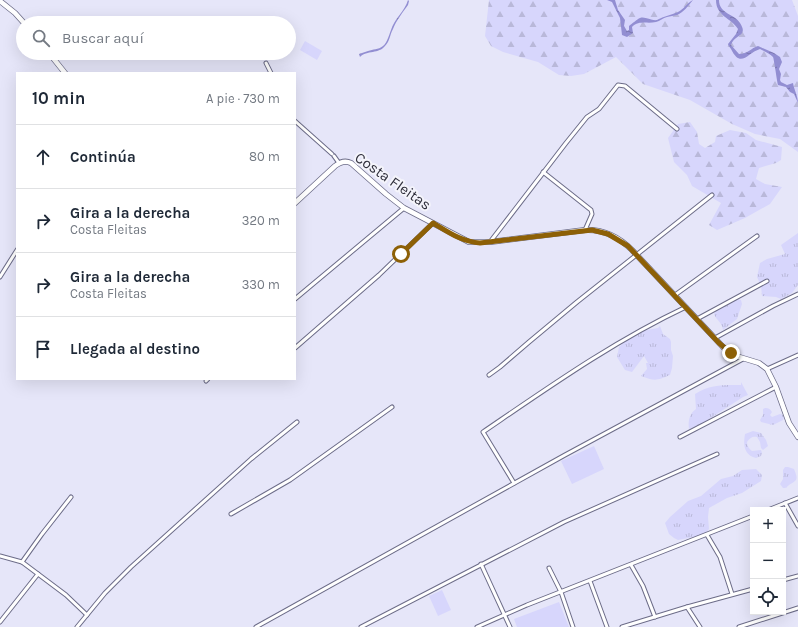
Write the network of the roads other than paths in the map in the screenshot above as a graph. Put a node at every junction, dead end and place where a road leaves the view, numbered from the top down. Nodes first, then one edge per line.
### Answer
1 (0, 1) edge
2 (18, 16) edge
3 (55, 60) edge
4 (266, 63) dead end
5 (270, 71) edge
6 (64, 72) edge
7 (296, 121) edge
8 (677, 129) dead end
9 (340, 163) junction
10 (543, 172) junction
11 (712, 196) dead end
12 (296, 202) edge
13 (404, 208) junction
14 (433, 223) junction
15 (585, 230) junction
16 (757, 236) dead end
17 (490, 242) junction
18 (16, 252) edge
19 (637, 255) junction
20 (0, 277) edge
21 (767, 281) dead end
22 (798, 294) edge
23 (675, 295) junction
24 (296, 298) edge
25 (686, 307) junction
26 (697, 319) junction
27 (715, 338) junction
28 (296, 347) edge
29 (798, 354) edge
30 (743, 358) junction
31 (767, 369) junction
32 (489, 375) dead end
33 (776, 387) junction
34 (392, 407) dead end
35 (297, 422) dead end
36 (680, 437) dead end
37 (798, 437) edge
38 (717, 454) dead end
39 (514, 483) junction
40 (71, 497) dead end
41 (798, 498) edge
42 (785, 503) junction
43 (775, 507) edge
44 (231, 514) dead end
45 (750, 517) edge
46 (798, 526) edge
47 (707, 534) junction
48 (1, 557) edge
49 (22, 562) junction
50 (481, 564) junction
51 (630, 565) junction
52 (549, 568) dead end
53 (38, 574) junction
54 (798, 576) edge
55 (786, 579) edge
56 (590, 581) junction
57 (750, 590) edge
58 (561, 592) junction
59 (732, 594) junction
60 (687, 607) junction
61 (798, 608) edge
62 (505, 614) junction
63 (87, 616) junction
64 (655, 617) junction
65 (0, 622) edge
66 (77, 627) edge
67 (256, 627) edge
68 (361, 627) edge
69 (477, 627) edge
70 (510, 627) edge
71 (573, 627) edge
72 (607, 627) edge
73 (622, 627) edge
74 (700, 627) edge
75 (739, 627) edge

1 - 2 main road
3 - 6 main road
4 - 5 street
7 - 9 street
8 - 10 street
9 - 12 main road, Costa Fleitas
9 - 13 main road, Costa Fleitas
10 - 15 street
10 - 17 street
11 - 19 street
13 - 14 main road, Costa Fleitas
13 - 24 street
14 - 17 main road, Costa Fleitas
14 - 28 street
15 - 17 main road, Costa Fleitas
15 - 19 main road, Costa Fleitas
16 - 23 street
18 - 20 street
19 - 23 main road, Costa Fleitas
19 - 32 street
21 - 26 street
22 - 27 street
23 - 25 main road, Costa Fleitas
25 - 26 main road, Costa Fleitas
25 - 39 street
26 - 27 main road, Costa Fleitas
27 - 30 main road, Costa Fleitas
29 - 31 street
30 - 31 main road, Costa Fleitas
30 - 39 street
31 - 33 main road
33 - 36 street
33 - 37 main road
34 - 44 street
35 - 63 street
38 - 50 street
39 - 67 street
40 - 49 street
41 - 42 street
42 - 43 street
42 - 46 street
45 - 47 street
47 - 51 street
47 - 59 street
48 - 49 street
49 - 53 street
50 - 62 street
50 - 68 street
51 - 56 street
51 - 64 street
52 - 58 street
53 - 63 street
53 - 65 street
54 - 55 street
56 - 58 street
56 - 72 street
57 - 59 street
58 - 62 street
58 - 71 street
59 - 60 street
60 - 64 street
60 - 74 street
61 - 75 street
62 - 69 street
62 - 70 street
63 - 66 street
64 - 73 street

